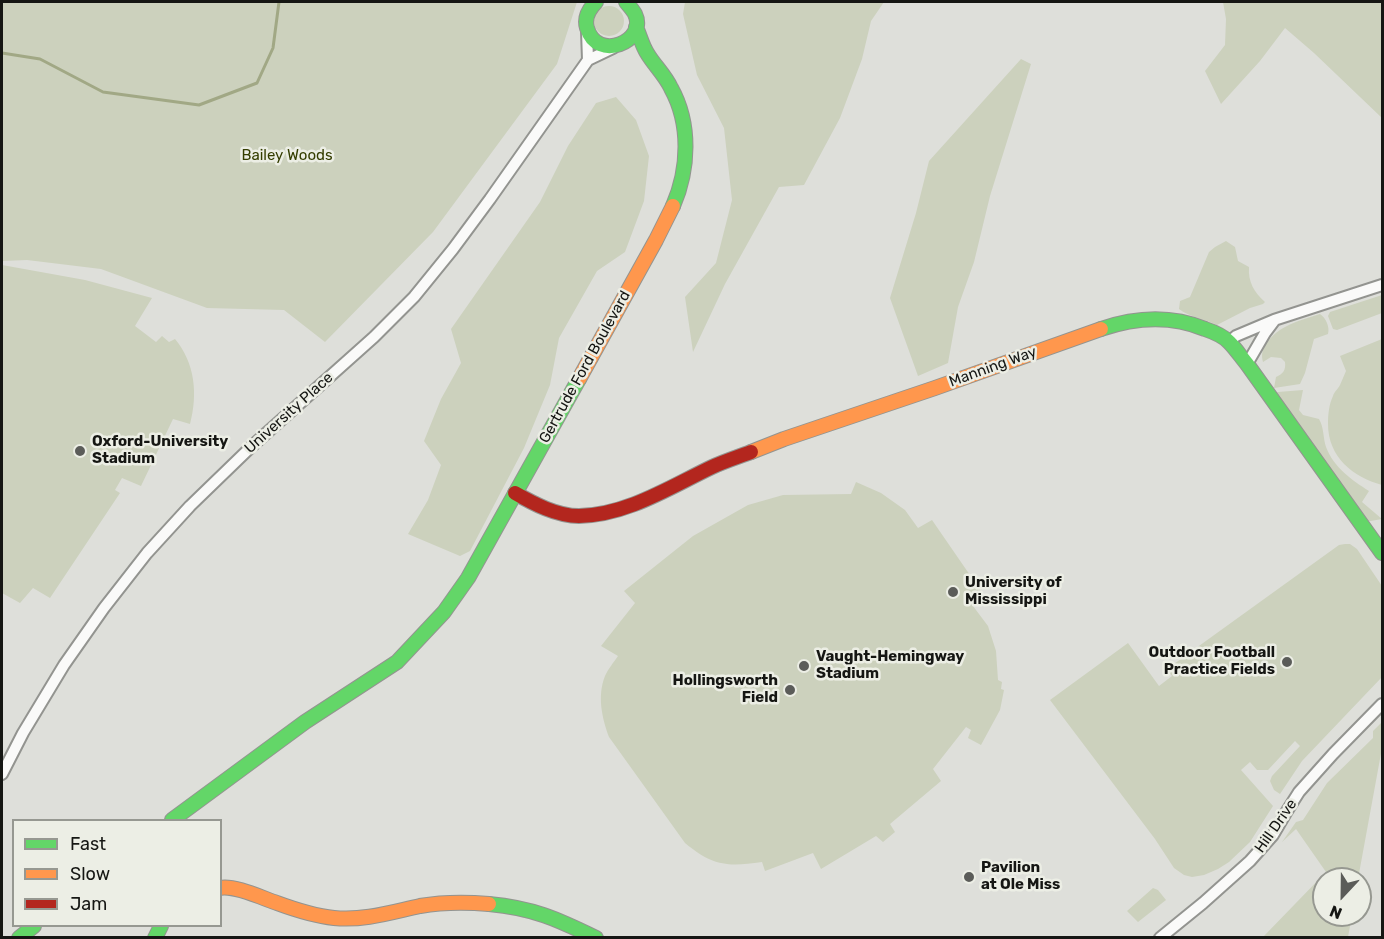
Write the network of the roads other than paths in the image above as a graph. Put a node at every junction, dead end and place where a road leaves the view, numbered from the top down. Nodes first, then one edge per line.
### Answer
1 (596, 2) edge
2 (626, 2) edge
3 (636, 14) edge
4 (587, 31) junction
5 (619, 46) junction
6 (645, 50) junction
7 (588, 60) junction
8 (1383, 285) edge
9 (1274, 320) junction
10 (1229, 342) junction
11 (1247, 364) junction
12 (515, 493) junction
13 (1383, 553) edge
14 (1383, 704) edge
15 (2, 774) edge
16 (173, 819) edge
17 (222, 888) edge
18 (33, 927) edge
19 (19, 938) edge
20 (596, 938) edge
21 (1160, 938) edge

1 - 4 street
2 - 3 street, Gertrude Ford Boulevard
3 - 5 street
3 - 6 street, Gertrude Ford Boulevard
4 - 5 street
4 - 7 street
5 - 6 street
5 - 7 street, University Place
6 - 12 street, Gertrude Ford Boulevard
7 - 15 street, University Place
8 - 9 street
9 - 10 street
9 - 11 street
10 - 11 street, Manning Way
10 - 12 street, Manning Way
11 - 13 street, Manning Way
12 - 16 street, Gertrude Ford Boulevard
14 - 21 street, Hill Drive
17 - 20 street
18 - 19 street

